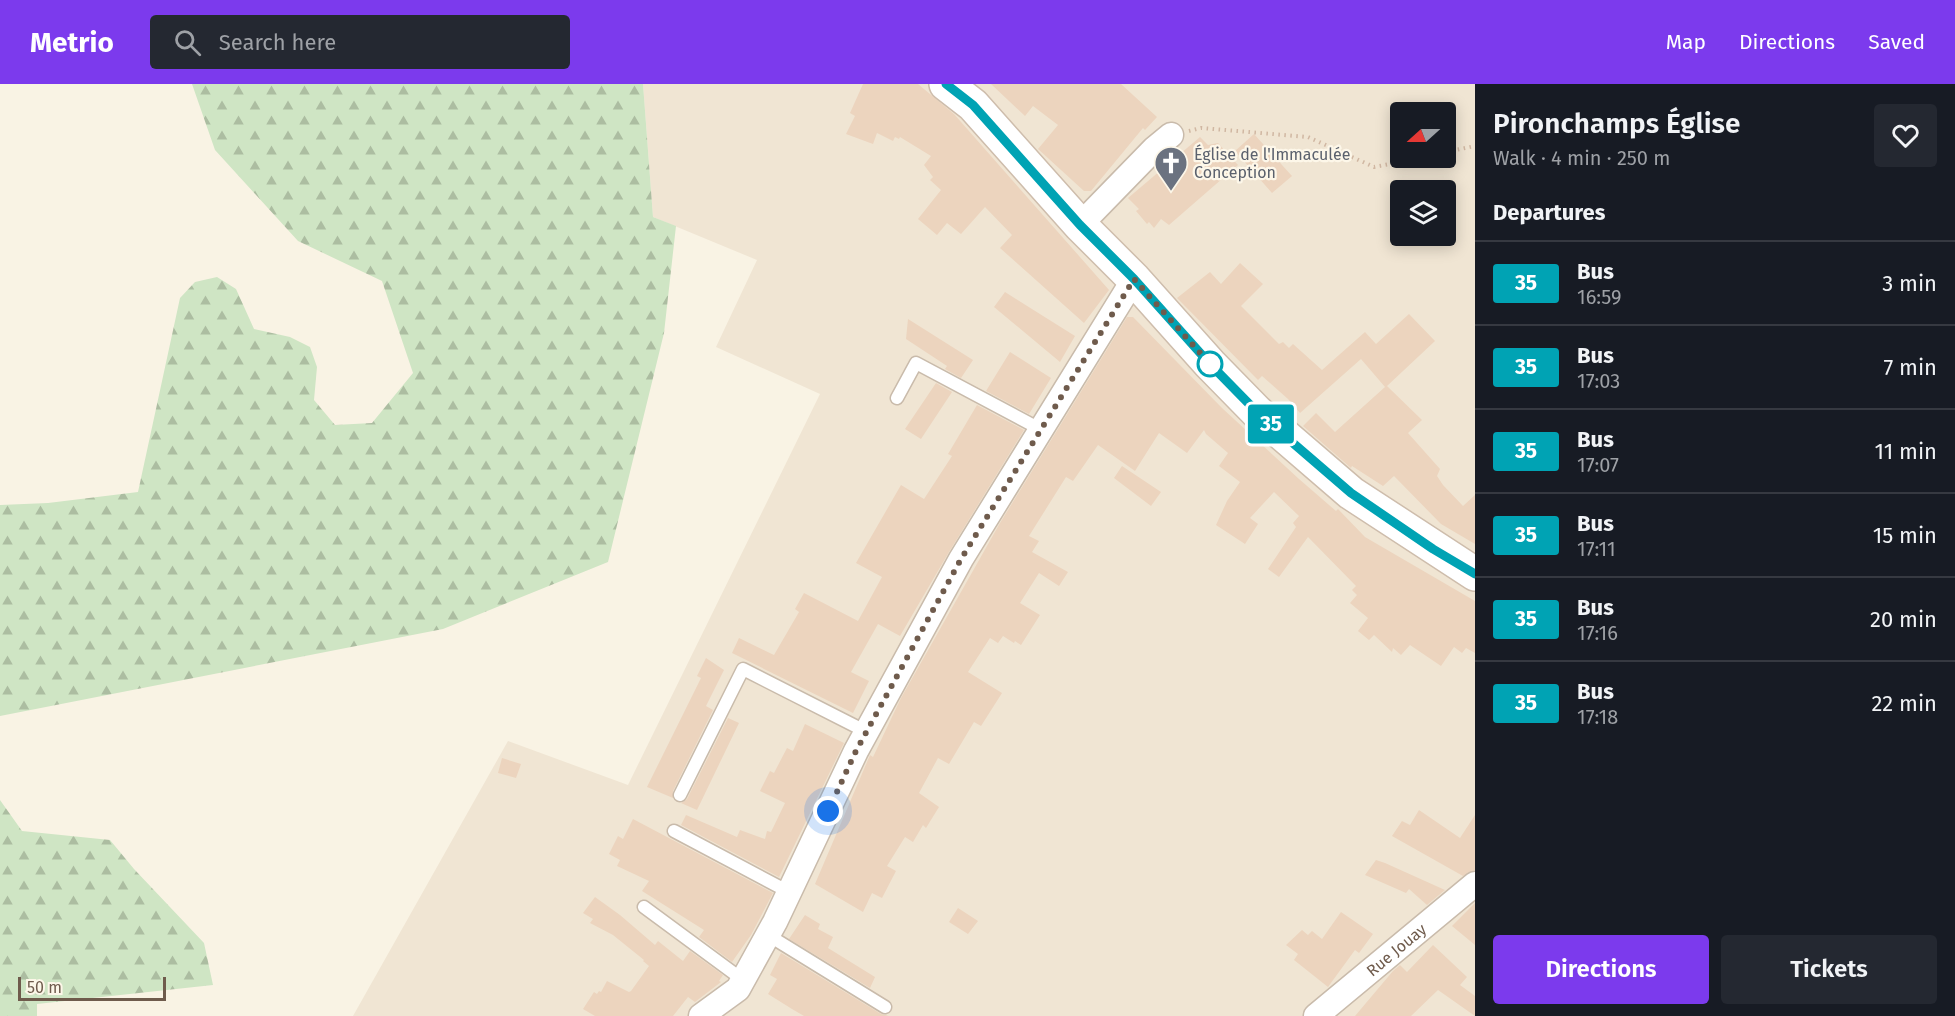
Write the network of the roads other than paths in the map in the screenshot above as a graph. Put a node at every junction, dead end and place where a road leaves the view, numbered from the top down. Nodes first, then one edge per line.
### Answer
1 (946, 84) edge
2 (1171, 135) road end
3 (1080, 225) junction
4 (1134, 279) junction
5 (897, 398) dead end
6 (1040, 429) junction
7 (1475, 574) edge
8 (867, 732) junction
9 (680, 795) dead end
10 (674, 831) dead end
11 (1475, 884) edge
12 (789, 892) junction
13 (644, 907) dead end
14 (768, 935) junction
15 (743, 980) junction
16 (885, 1007) dead end
17 (701, 1016) edge
18 (1316, 1016) edge

1 - 3 main road
2 - 3 street
3 - 4 main road
4 - 6 street
4 - 7 main road
5 - 6 lane
6 - 8 street
8 - 9 lane
8 - 12 street
10 - 12 lane
11 - 18 street, Rue Jouay
12 - 14 street
13 - 15 lane
14 - 15 street
14 - 16 lane
15 - 17 street

